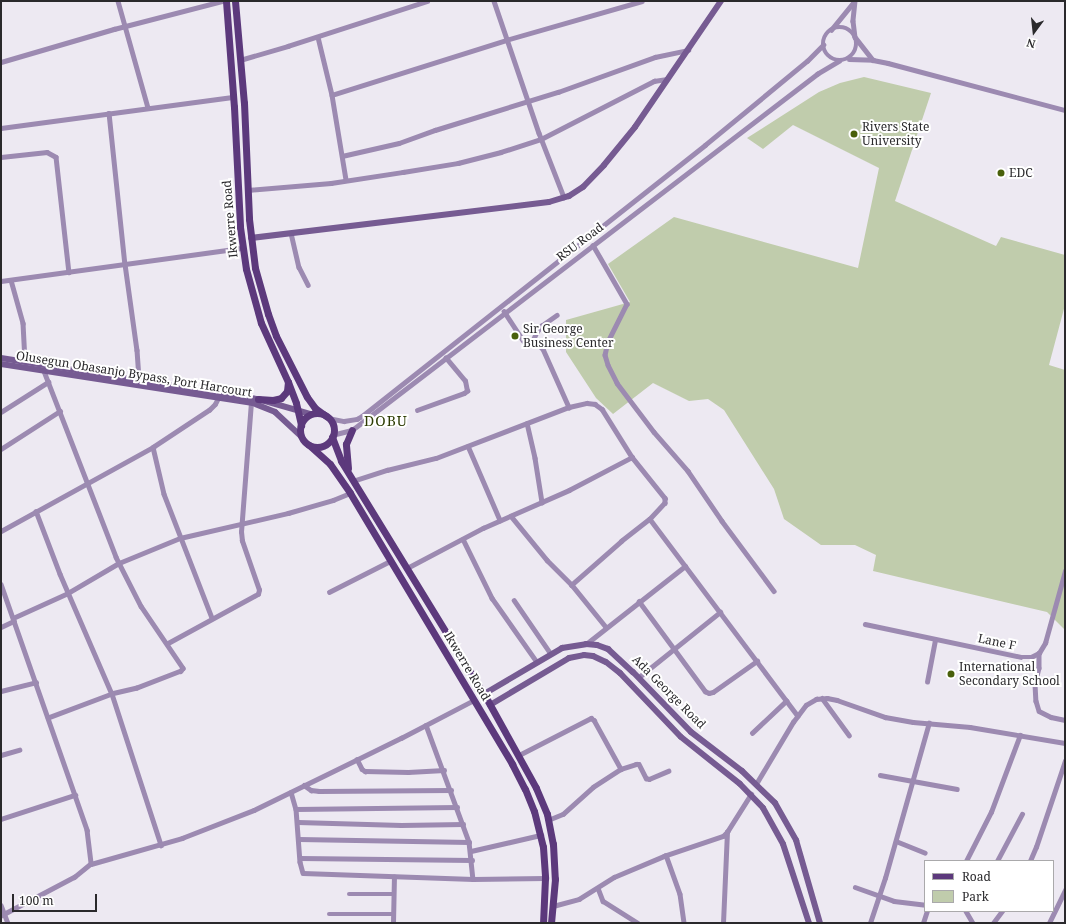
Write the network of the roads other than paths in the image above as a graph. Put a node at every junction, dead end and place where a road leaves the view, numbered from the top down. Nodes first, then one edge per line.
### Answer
1 (118, 1) edge
2 (222, 1) edge
3 (226, 1) edge
4 (235, 1) edge
5 (427, 1) edge
6 (494, 1) edge
7 (642, 1) edge
8 (721, 1) edge
9 (854, 1) edge
10 (125, 26) junction
11 (829, 32) junction
12 (318, 37) junction
13 (855, 37) junction
14 (506, 40) junction
15 (823, 45) junction
16 (688, 50) junction
17 (849, 59) junction
18 (240, 60) junction
19 (873, 60) junction
20 (839, 61) junction
21 (1, 62) edge
22 (668, 80) junction
23 (332, 95) junction
24 (234, 97) junction
25 (528, 101) junction
26 (148, 108) junction
27 (1065, 110) edge
28 (108, 113) junction
29 (1, 128) edge
30 (541, 139) junction
31 (342, 156) junction
32 (1, 157) edge
33 (346, 180) junction
34 (248, 190) junction
35 (564, 197) junction
36 (291, 233) junction
37 (251, 238) junction
38 (592, 245) junction
39 (242, 248) junction
40 (125, 264) junction
41 (68, 272) junction
42 (11, 280) junction
43 (1, 281) edge
44 (308, 285) dead end
45 (502, 307) junction
46 (505, 312) junction
47 (557, 315) dead end
48 (533, 340) junction
49 (1, 358) edge
50 (446, 358) junction
51 (25, 362) junction
52 (1, 364) edge
53 (44, 371) junction
54 (139, 380) junction
55 (48, 382) junction
56 (288, 382) junction
57 (219, 395) junction
58 (254, 401) junction
59 (569, 407) junction
60 (417, 410) dead end
61 (60, 411) junction
62 (1, 412) edge
63 (298, 412) junction
64 (310, 414) junction
65 (327, 417) junction
66 (527, 423) junction
67 (301, 425) junction
68 (352, 430) junction
69 (301, 436) junction
70 (332, 436) junction
71 (309, 445) junction
72 (468, 446) junction
73 (153, 447) junction
74 (1, 449) edge
75 (632, 457) junction
76 (352, 478) junction
77 (88, 482) junction
78 (350, 493) junction
79 (542, 502) junction
80 (36, 511) junction
81 (511, 516) junction
82 (650, 519) junction
83 (500, 520) junction
84 (241, 524) junction
85 (1, 531) edge
86 (180, 538) junction
87 (463, 539) junction
88 (390, 561) junction
89 (118, 563) junction
90 (685, 566) junction
91 (407, 568) junction
92 (1065, 570) edge
93 (1, 584) edge
94 (572, 585) junction
95 (774, 590) dead end
96 (329, 592) dead end
97 (68, 593) junction
98 (514, 600) dead end
99 (639, 601) junction
100 (720, 612) junction
101 (212, 618) junction
102 (14, 620) junction
103 (865, 624) dead end
104 (1, 627) edge
105 (606, 627) junction
106 (936, 640) junction
107 (168, 643) junction
108 (586, 644) junction
109 (675, 648) junction
110 (1039, 653) junction
111 (551, 654) junction
112 (537, 662) junction
113 (757, 662) junction
114 (639, 677) junction
115 (36, 682) junction
116 (927, 682) dead end
117 (1, 691) edge
118 (112, 694) junction
119 (484, 694) junction
120 (822, 698) junction
121 (474, 700) junction
122 (786, 701) junction
123 (490, 705) junction
124 (798, 716) junction
125 (48, 718) junction
126 (1065, 720) edge
127 (930, 723) junction
128 (426, 725) junction
129 (752, 733) dead end
130 (849, 735) dead end
131 (1020, 735) junction
132 (1065, 743) edge
133 (19, 750) dead end
134 (1, 755) edge
135 (519, 756) junction
136 (357, 759) junction
137 (1065, 761) edge
138 (621, 769) junction
139 (444, 770) junction
140 (668, 771) dead end
141 (880, 774) dead end
142 (914, 782) junction
143 (756, 784) junction
144 (304, 785) junction
145 (957, 789) dead end
146 (451, 790) junction
147 (291, 792) junction
148 (751, 794) junction
149 (75, 795) junction
150 (457, 806) junction
151 (296, 809) junction
152 (1022, 814) dead end
153 (1, 819) edge
154 (548, 820) junction
155 (298, 822) junction
156 (463, 824) junction
157 (727, 832) junction
158 (541, 835) junction
159 (299, 839) junction
160 (896, 841) junction
161 (468, 842) junction
162 (161, 845) junction
163 (471, 851) junction
164 (925, 853) dead end
165 (666, 855) junction
166 (300, 858) junction
167 (472, 860) junction
168 (967, 860) edge
169 (998, 860) edge
170 (1030, 860) edge
171 (91, 864) junction
172 (394, 877) junction
173 (545, 878) junction
174 (473, 879) junction
175 (855, 887) dead end
176 (598, 888) junction
177 (1065, 890) edge
178 (349, 894) dead end
179 (394, 894) junction
180 (879, 896) junction
181 (1, 905) edge
182 (924, 905) edge
183 (553, 906) junction
184 (927, 912) edge
185 (967, 912) edge
186 (1001, 912) edge
187 (329, 914) dead end
188 (394, 914) junction
189 (3, 916) edge
190 (542, 922) edge
191 (8, 923) edge
192 (393, 923) edge
193 (551, 923) edge
194 (638, 923) edge
195 (684, 923) edge
196 (723, 923) edge
197 (809, 923) edge
198 (820, 923) edge
199 (870, 923) edge
200 (922, 923) edge
201 (973, 923) edge
202 (993, 923) edge
203 (1049, 923) edge

1 - 10 street
2 - 10 street
3 - 24 main road, Ikwerre Road
4 - 18 main road, Ikwerre Road
5 - 12 street
6 - 14 street
7 - 14 street
8 - 16 street
9 - 11 street
9 - 13 street
10 - 21 street
10 - 26 street
11 - 13 street
11 - 15 street
12 - 18 street
12 - 23 street
13 - 17 street
13 - 19 street
14 - 23 street
14 - 25 street
15 - 20 street
15 - 45 street, RSU Road
16 - 22 street
16 - 25 street
17 - 19 street
17 - 20 street
18 - 34 main road, Ikwerre Road
19 - 27 street
20 - 38 street, RSU Road
22 - 30 street
22 - 35 street
23 - 31 street
24 - 26 street
24 - 39 main road, Ikwerre Road
25 - 30 street
25 - 31 street
26 - 28 street
28 - 29 street
28 - 40 street
30 - 33 street
30 - 35 street
31 - 33 street
32 - 41 street
33 - 34 street
34 - 37 main road, Ikwerre Road
35 - 36 street
36 - 37 street
36 - 44 street
37 - 65 main road, Ikwerre Road
38 - 46 street, RSU Road
38 - 95 street
39 - 40 street
39 - 56 main road, Ikwerre Road
40 - 41 street
40 - 54 street
41 - 42 street
42 - 43 street
42 - 51 street
45 - 46 street
45 - 65 street, RSU Road
46 - 48 street
46 - 50 street, RSU Road
47 - 48 street
48 - 59 street
49 - 51 street, Olusegun Obasanjo Bypass, Port Harcourt
50 - 60 street
50 - 68 street, RSU Road
51 - 54 street, Olusegun Obasanjo Bypass, Port Harcourt
52 - 53 street, Olusegun Obasanjo Bypass, Port Harcourt
53 - 55 street
53 - 57 street, Olusegun Obasanjo Bypass, Port Harcourt
54 - 57 street, Olusegun Obasanjo Bypass, Port Harcourt
55 - 61 street
55 - 62 street
56 - 58 main road
56 - 63 main road, Ikwerre Road
57 - 58 street, Olusegun Obasanjo Bypass, Port Harcourt
57 - 73 street
58 - 63 street, Olusegun Obasanjo Bypass, Port Harcourt
58 - 69 street, Olusegun Obasanjo Bypass, Port Harcourt
58 - 84 street
59 - 66 street
59 - 75 street
61 - 74 street
61 - 77 street
63 - 64 street, Olusegun Obasanjo Bypass, Port Harcourt
63 - 67 main road, Ikwerre Road
64 - 65 main road
64 - 67 main road
65 - 70 main road
66 - 72 street
66 - 79 street
67 - 69 main road
68 - 70 street, RSU Road
68 - 76 main road
69 - 71 main road
70 - 71 main road
70 - 76 main road, Ikwerre Road
71 - 78 main road, Ikwerre Road
72 - 76 street
72 - 83 street
73 - 77 street
73 - 86 street
75 - 79 street
75 - 82 street
76 - 91 main road, Ikwerre Road
77 - 80 street
77 - 89 street
78 - 84 street
78 - 88 main road, Ikwerre Road
79 - 81 street
80 - 85 street
80 - 97 street
81 - 83 street
81 - 94 street
82 - 90 street
82 - 94 street
83 - 87 street
84 - 86 street
84 - 101 street
86 - 89 street
86 - 101 street
87 - 91 street
87 - 112 street
88 - 96 street
88 - 121 main road, Ikwerre Road
89 - 97 street
89 - 107 street
90 - 99 street
90 - 100 street
91 - 119 main road, Ikwerre Road
92 - 110 street
93 - 102 street
94 - 105 street
97 - 102 street
97 - 118 street
98 - 111 street
99 - 105 street
99 - 109 street
100 - 109 street
100 - 113 street
101 - 107 street
102 - 104 street
102 - 115 street
103 - 106 street, Lane F
105 - 108 street
106 - 110 street, Lane F
106 - 116 street
107 - 118 street
108 - 111 street, Ada George Road
108 - 114 street, Ada George Road
109 - 113 street
109 - 114 street
110 - 126 street
111 - 112 street, Ada George Road
112 - 119 street, Ada George Road
113 - 122 street
114 - 143 street, Ada George Road
115 - 117 street
115 - 125 street
118 - 125 street
118 - 162 street
119 - 123 main road, Ikwerre Road
120 - 124 street
120 - 127 street
120 - 130 street
121 - 128 street
121 - 158 main road, Ikwerre Road
122 - 124 street
122 - 129 street
123 - 135 main road, Ikwerre Road
123 - 148 street, Ada George Road
124 - 143 street
125 - 149 street
127 - 131 street
127 - 142 street
128 - 136 street
128 - 139 street
131 - 132 street
131 - 168 street
133 - 134 street
135 - 138 street
135 - 154 main road, Ikwerre Road
136 - 139 street
136 - 144 street
137 - 170 street
138 - 140 street
138 - 154 street
139 - 146 street
141 - 142 street
142 - 145 street
142 - 160 street
143 - 198 street, Ada George Road
144 - 146 street
144 - 147 street
146 - 150 street
147 - 151 street
147 - 162 street
148 - 157 street
148 - 197 street, Ada George Road
149 - 153 street
149 - 171 street
150 - 151 street
150 - 156 street
151 - 155 street
152 - 169 street
154 - 183 main road, Ikwerre Road
155 - 156 street
155 - 159 street
156 - 161 street
157 - 165 street
157 - 196 street
158 - 163 street
158 - 173 main road, Ikwerre Road
159 - 161 street
159 - 166 street
160 - 164 street
160 - 180 street
161 - 163 street
162 - 171 street
163 - 167 street
165 - 176 street
165 - 195 street
166 - 167 street
166 - 172 street
167 - 174 street
171 - 189 street
172 - 174 street
172 - 179 street
173 - 174 street
173 - 190 main road, Ikwerre Road
175 - 180 street
176 - 183 street
176 - 194 street
177 - 203 street
178 - 179 street
179 - 188 street
180 - 182 street
180 - 199 street
181 - 189 street
183 - 193 main road, Ikwerre Road
184 - 200 street
185 - 201 street
186 - 202 street
187 - 188 street
188 - 192 street
189 - 191 street

